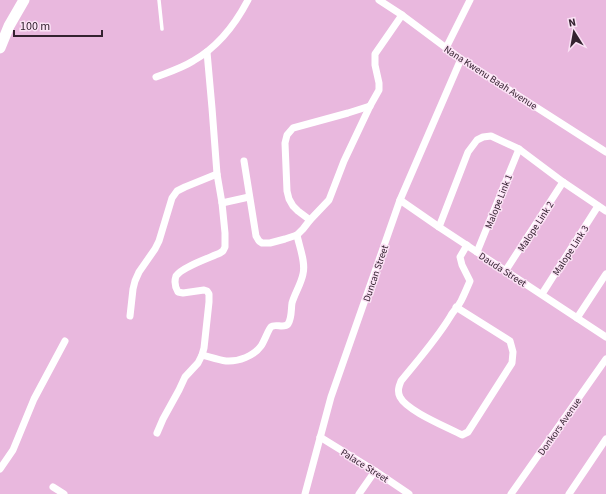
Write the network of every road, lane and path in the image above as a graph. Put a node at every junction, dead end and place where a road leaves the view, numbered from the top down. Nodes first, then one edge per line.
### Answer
1 (24, 0) edge
2 (159, 0) edge
3 (248, 0) edge
4 (379, 0) edge
5 (470, 0) edge
6 (391, 3) edge
7 (402, 15) junction
8 (162, 29) dead end
9 (0, 48) edge
10 (446, 48) junction
11 (207, 52) junction
12 (461, 59) junction
13 (156, 76) dead end
14 (370, 106) junction
15 (519, 149) junction
16 (606, 152) edge
17 (244, 161) dead end
18 (217, 174) junction
19 (563, 182) junction
20 (249, 197) junction
21 (400, 200) junction
22 (222, 203) junction
23 (598, 206) junction
24 (606, 211) edge
25 (310, 220) junction
26 (440, 227) junction
27 (297, 235) junction
28 (467, 245) junction
29 (477, 252) junction
30 (506, 270) junction
31 (606, 276) edge
32 (542, 294) junction
33 (456, 308) junction
34 (130, 316) dead end
35 (577, 318) junction
36 (606, 337) edge
37 (64, 341) dead end
38 (202, 355) junction
39 (606, 359) edge
40 (157, 433) dead end
41 (320, 437) junction
42 (606, 439) edge
43 (0, 469) edge
44 (375, 471) junction
45 (53, 487) dead end
46 (64, 494) edge
47 (305, 494) edge
48 (360, 494) edge
49 (409, 494) edge
50 (511, 494) edge
51 (569, 494) edge

1 - 9 main road
2 - 8 lane
3 - 11 street
4 - 6 street, Nana Kwenu Baah Avenue
5 - 10 street
6 - 7 street, Nana Kwenu Baah Avenue
7 - 10 street, Nana Kwenu Baah Avenue
7 - 14 street
10 - 12 street, Nana Kwenu Baah Avenue
11 - 13 street
11 - 18 street
12 - 16 street, Nana Kwenu Baah Avenue
12 - 21 street, Duncan Street
14 - 25 street
14 - 25 street
15 - 19 street
15 - 26 street
15 - 29 street, Malope Link 1
17 - 20 street
18 - 22 street
18 - 34 street
19 - 23 street
19 - 30 street, Malope Link 2
20 - 22 street
20 - 27 street
21 - 26 street, Dauda Street
21 - 41 street, Duncan Street
22 - 38 street
23 - 24 street
23 - 32 street, Malope Link 3
25 - 27 street
26 - 28 street, Dauda Street
27 - 38 street
28 - 29 street, Dauda Street
28 - 33 street
29 - 30 street, Dauda Street
30 - 32 street, Dauda Street
31 - 35 street
32 - 35 street, Dauda Street
33 - 33 street
35 - 36 street, Dauda Street
37 - 43 street
38 - 40 street
39 - 50 street, Donkors Avenue
41 - 44 street, Palace Street
41 - 47 street, Duncan Street
42 - 51 street
44 - 48 street
44 - 49 street, Palace Street
45 - 46 street

